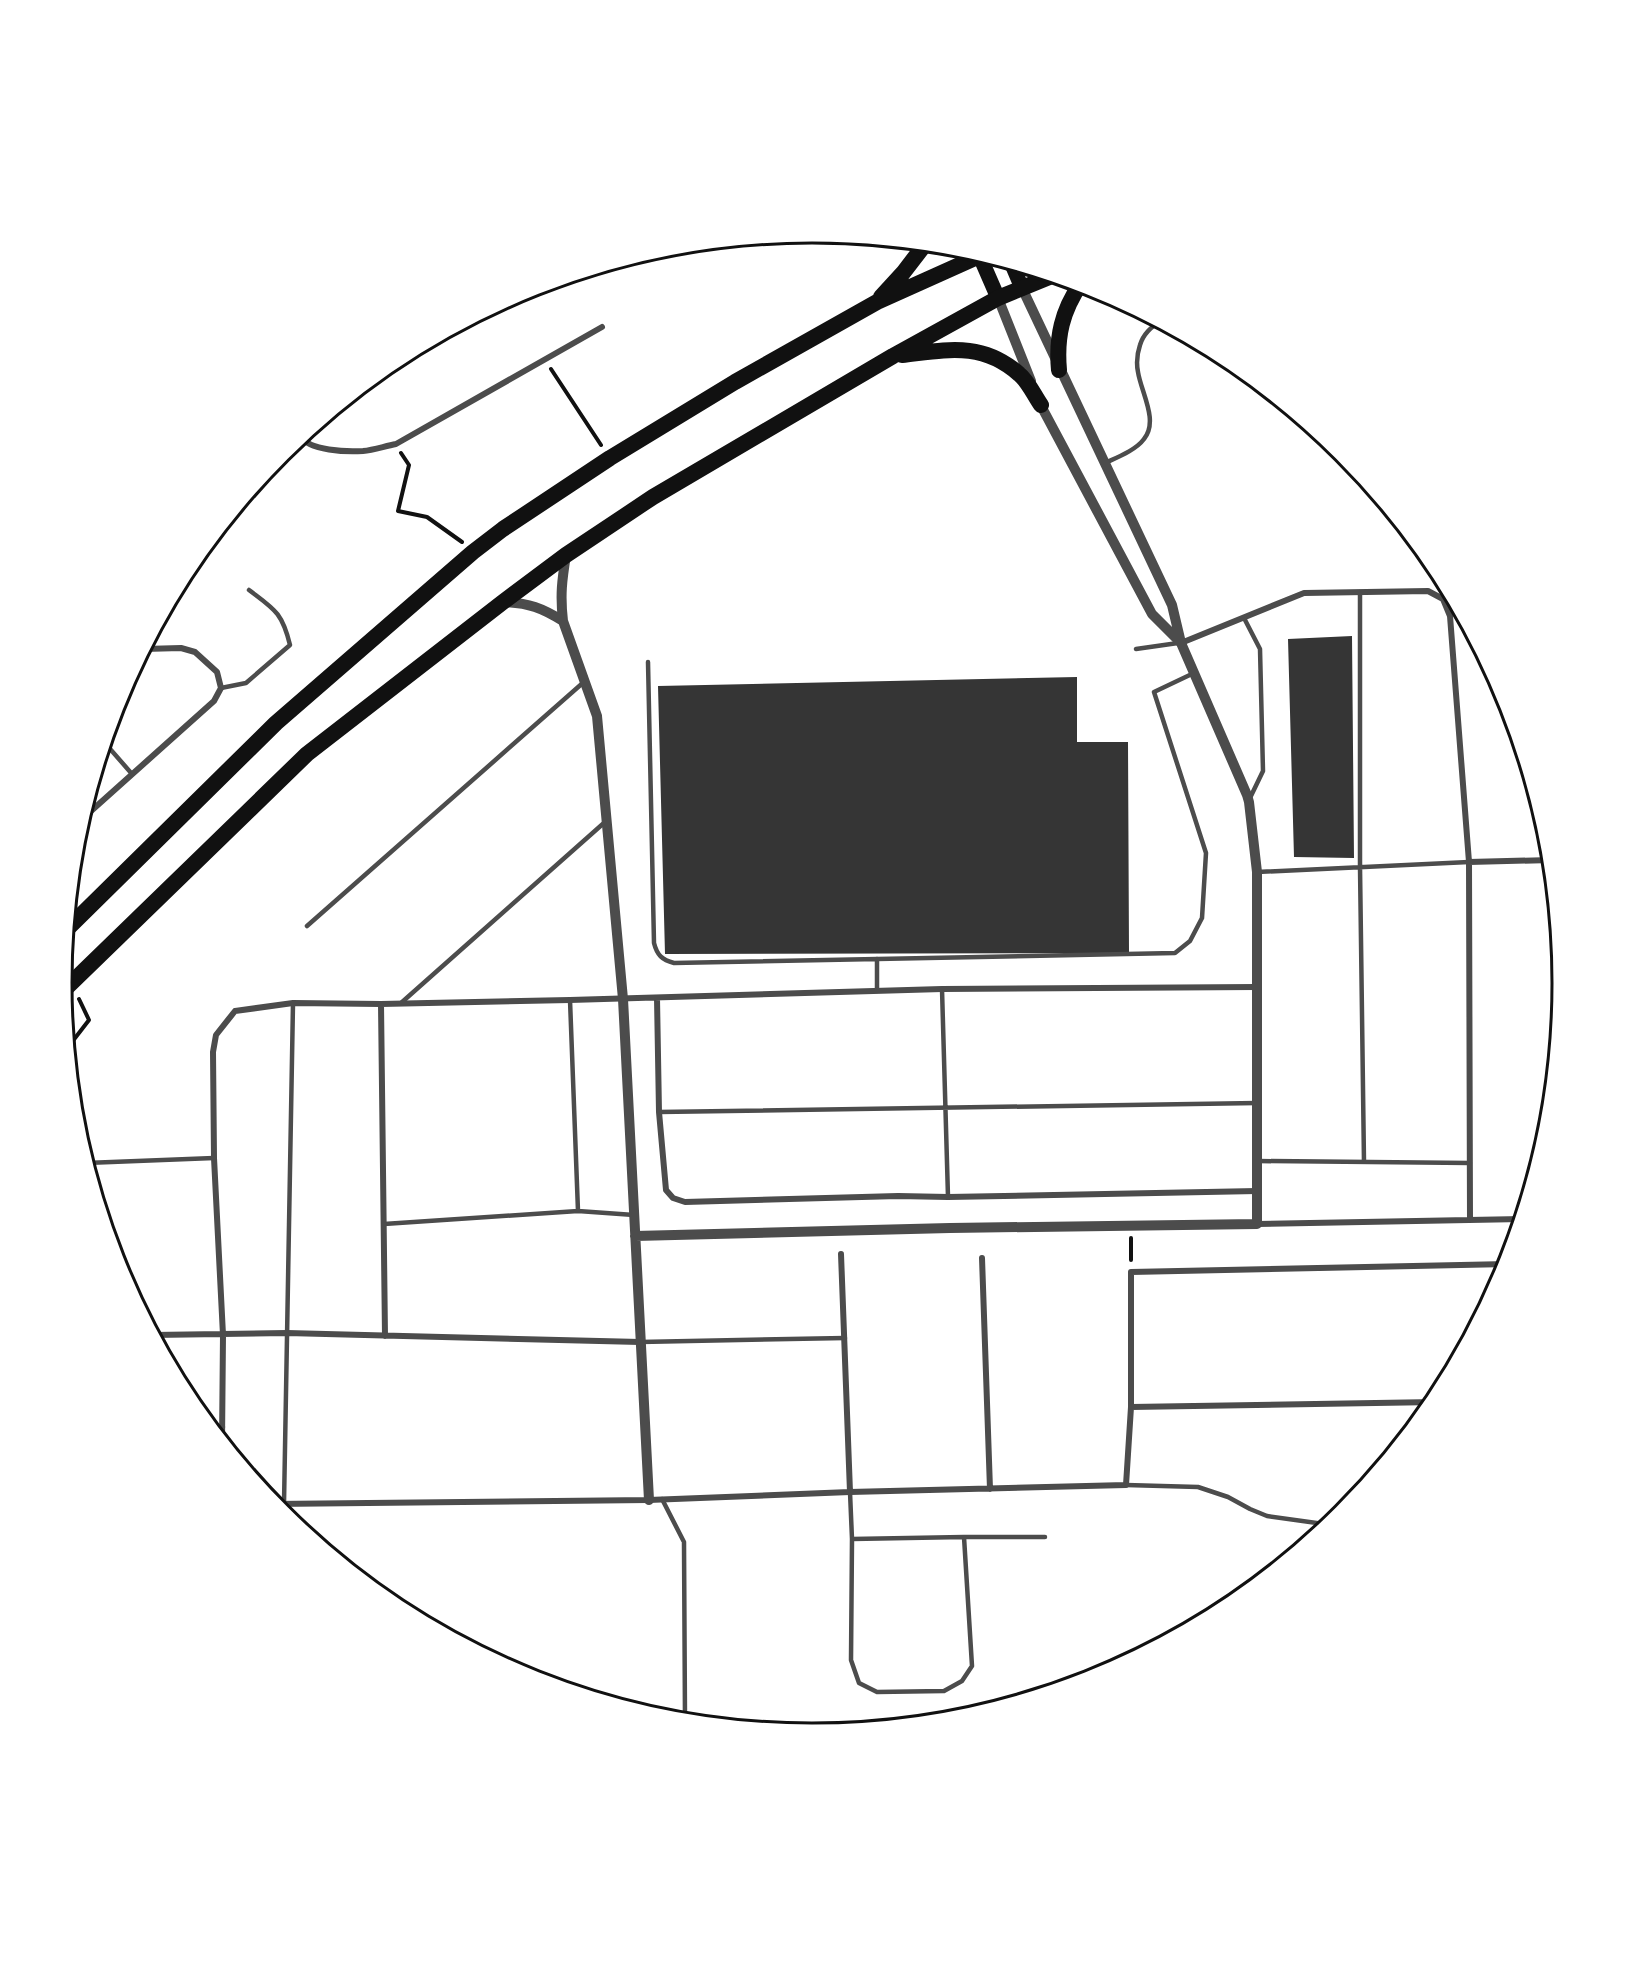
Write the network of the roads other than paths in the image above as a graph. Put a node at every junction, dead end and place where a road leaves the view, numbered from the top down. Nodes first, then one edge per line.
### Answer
1 (920, 251) edge
2 (968, 260) edge
3 (984, 263) edge
4 (1015, 271) edge
5 (1043, 280) edge
6 (1022, 288) junction
7 (1076, 291) edge
8 (998, 298) junction
9 (877, 302) junction
10 (1154, 326) edge
11 (602, 327) dead end
12 (893, 356) junction
13 (1059, 370) junction
14 (1041, 405) junction
15 (308, 441) edge
16 (1105, 463) junction
17 (566, 555) junction
18 (249, 590) dead end
19 (1360, 592) junction
20 (503, 602) junction
21 (1244, 618) junction
22 (563, 621) junction
23 (1181, 643) junction
24 (151, 649) edge
25 (1136, 649) dead end
26 (648, 662) dead end
27 (1194, 672) junction
28 (585, 681) junction
29 (220, 688) junction
30 (110, 748) edge
31 (132, 774) junction
32 (1248, 802) junction
33 (93, 809) edge
34 (607, 820) junction
35 (1543, 860) edge
36 (1469, 862) junction
37 (1360, 867) junction
38 (1257, 872) junction
39 (75, 921) edge
40 (307, 926) dead end
41 (877, 959) junction
42 (72, 982) edge
43 (1257, 987) junction
44 (942, 989) junction
45 (877, 991) junction
46 (657, 998) junction
47 (623, 999) junction
48 (570, 1000) junction
49 (293, 1003) junction
50 (381, 1004) junction
51 (401, 1004) junction
52 (1257, 1103) junction
53 (945, 1108) junction
54 (659, 1113) junction
55 (213, 1158) junction
56 (1258, 1161) junction
57 (1364, 1162) junction
58 (94, 1163) edge
59 (1470, 1163) junction
60 (1257, 1191) junction
61 (948, 1197) junction
62 (578, 1211) junction
63 (634, 1215) junction
64 (1515, 1219) edge
65 (1470, 1220) junction
66 (384, 1224) junction
67 (1257, 1224) junction
68 (635, 1236) junction
69 (841, 1254) dead end
70 (982, 1258) dead end
71 (1498, 1264) edge
72 (287, 1333) junction
73 (161, 1335) edge
74 (222, 1335) junction
75 (385, 1336) junction
76 (844, 1338) junction
77 (640, 1342) junction
78 (1422, 1402) edge
79 (1131, 1407) junction
80 (223, 1427) joint
81 (223, 1431) edge
82 (1126, 1485) junction
83 (990, 1489) junction
84 (850, 1492) junction
85 (662, 1499) junction
86 (649, 1500) junction
87 (284, 1502) edge
88 (286, 1504) edge
89 (1319, 1523) edge
90 (964, 1537) junction
91 (1045, 1537) dead end
92 (852, 1539) junction
93 (685, 1712) edge

1 - 9 highway
2 - 9 highway
3 - 8 main road
4 - 6 main road
5 - 6 highway
6 - 8 highway
6 - 13 street
7 - 13 highway
8 - 12 highway
8 - 14 street
9 - 39 highway
10 - 16 lane
11 - 15 street
12 - 14 highway
12 - 17 highway
13 - 16 street
14 - 23 street
16 - 23 street
17 - 20 highway
17 - 22 street
18 - 29 lane
19 - 21 street
19 - 36 street
19 - 37 lane
20 - 22 street
20 - 42 highway
21 - 23 street
21 - 32 lane
22 - 28 street
23 - 25 lane
23 - 27 street
24 - 29 street
26 - 41 lane
27 - 32 street
27 - 41 lane
28 - 34 street
28 - 40 lane
29 - 31 street
30 - 31 lane
31 - 33 street
32 - 38 street
34 - 47 street
34 - 51 lane
35 - 36 street
36 - 37 lane
36 - 59 street
37 - 38 lane
37 - 57 lane
38 - 43 street
41 - 45 lane
43 - 44 street
43 - 52 street
44 - 45 street
44 - 53 lane
45 - 46 street
46 - 47 street
46 - 54 street
47 - 48 street
47 - 63 street
48 - 51 street
48 - 62 lane
49 - 50 street
49 - 55 street
49 - 72 lane
50 - 51 street
50 - 66 street
52 - 53 lane
52 - 56 street
53 - 54 lane
53 - 61 lane
54 - 61 street
55 - 58 lane
55 - 74 street
56 - 57 lane
56 - 60 street
57 - 59 lane
59 - 65 street
60 - 61 street
60 - 67 street
62 - 63 lane
62 - 66 lane
63 - 68 street
64 - 65 street
65 - 67 street
66 - 75 street
67 - 68 street
68 - 77 street
69 - 76 street
70 - 83 street
71 - 79 street
72 - 74 street
72 - 75 street
72 - 87 lane
73 - 74 street
74 - 80 street
75 - 77 street
76 - 77 lane
76 - 84 street
77 - 86 street
78 - 79 street
79 - 82 street
80 - 81 street
82 - 83 street
82 - 89 lane
83 - 84 street
84 - 85 street
84 - 92 lane
85 - 86 street
85 - 93 lane
86 - 88 street
90 - 91 lane
90 - 92 lane
90 - 92 lane

